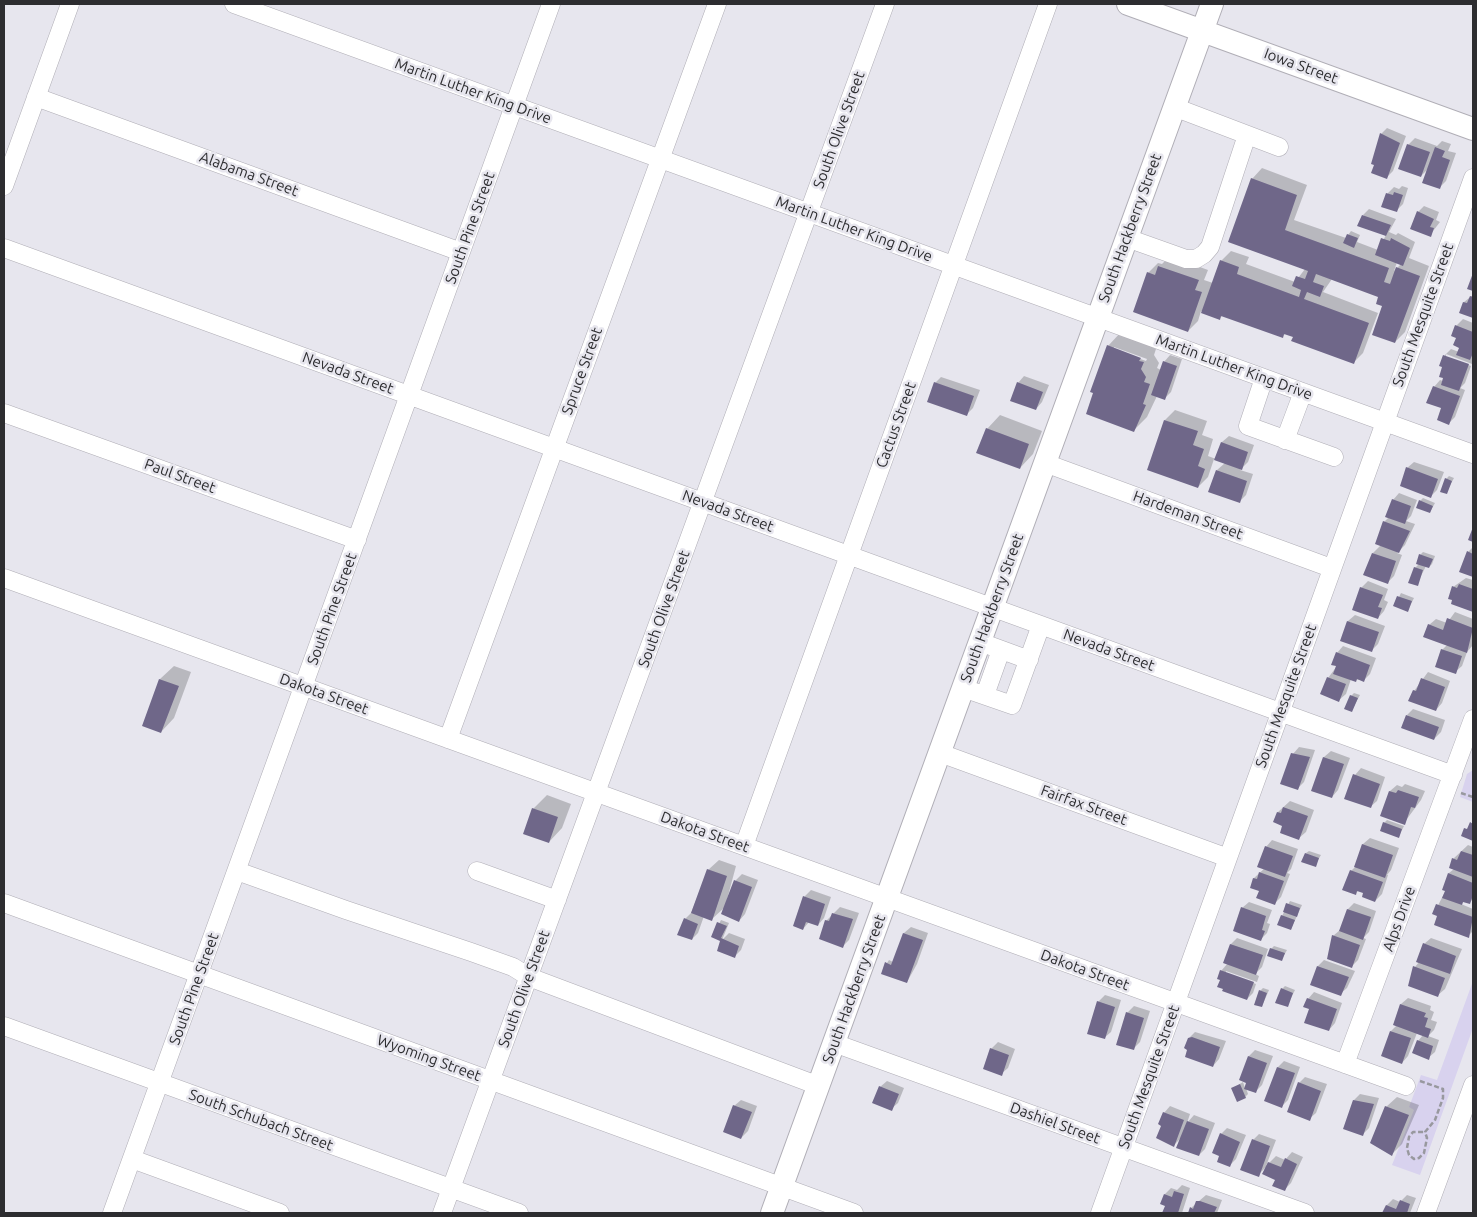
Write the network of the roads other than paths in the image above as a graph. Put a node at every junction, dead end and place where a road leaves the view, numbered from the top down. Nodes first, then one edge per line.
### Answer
1 (70, 4) edge
2 (234, 4) edge
3 (717, 4) edge
4 (885, 4) edge
5 (1048, 4) edge
6 (1128, 4) edge
7 (1212, 4) edge
8 (548, 5) edge
9 (1202, 31) junction
10 (36, 97) junction
11 (514, 106) junction
12 (1174, 107) junction
13 (1473, 129) edge
14 (1248, 135) junction
15 (1279, 146) dead end
16 (660, 159) junction
17 (1473, 178) edge
18 (4, 186) edge
19 (808, 212) junction
20 (1127, 238) junction
21 (4, 248) edge
22 (461, 252) junction
23 (954, 266) junction
24 (1098, 318) junction
25 (1264, 378) junction
26 (1303, 392) junction
27 (409, 395) junction
28 (4, 412) edge
29 (1384, 422) junction
30 (1286, 440) junction
31 (554, 448) junction
32 (1473, 454) edge
33 (1334, 457) dead end
34 (1045, 463) junction
35 (703, 502) junction
36 (357, 540) junction
37 (849, 555) junction
38 (1331, 568) junction
39 (4, 578) edge
40 (992, 607) junction
41 (1041, 625) junction
42 (980, 642) junction
43 (1001, 650) junction
44 (1028, 660) junction
45 (304, 686) junction
46 (963, 688) junction
47 (985, 695) junction
48 (1281, 712) junction
49 (1473, 719) edge
50 (448, 739) junction
51 (940, 753) junction
52 (1453, 775) junction
53 (596, 792) junction
54 (744, 846) junction
55 (1228, 858) junction
56 (237, 871) junction
57 (477, 872) dead end
58 (887, 898) junction
59 (557, 900) junction
60 (4, 903) edge
61 (199, 975) junction
62 (529, 977) junction
63 (1177, 1003) junction
64 (4, 1026) edge
65 (834, 1044) junction
66 (1345, 1064) junction
67 (491, 1081) junction
68 (160, 1083) junction
69 (1473, 1084) edge
70 (818, 1086) junction
71 (1406, 1086) road end
72 (1124, 1147) junction
73 (132, 1159) junction
74 (782, 1187) junction
75 (451, 1189) junction
76 (112, 1213) edge
77 (280, 1213) edge
78 (442, 1213) edge
79 (518, 1213) edge
80 (772, 1213) edge
81 (854, 1213) edge
82 (1100, 1213) edge
83 (1305, 1213) edge
84 (1426, 1213) edge

1 - 10 street
2 - 11 street, Martin Luther King Drive
3 - 16 street, Spruce Street
4 - 19 street, South Olive Street
5 - 23 street, Cactus Street
6 - 9 main road, Iowa Street
7 - 9 main road, South Hackberry Street
8 - 11 street, South Pine Street
9 - 12 main road, South Hackberry Street
9 - 13 main road, Iowa Street
10 - 18 street
10 - 22 street, Alabama Street
11 - 16 street, Martin Luther King Drive
11 - 22 street, South Pine Street
12 - 14 street
12 - 20 main road, South Hackberry Street
14 - 15 street
14 - 20 street
16 - 19 street, Martin Luther King Drive
16 - 31 street, Spruce Street
17 - 29 street, South Mesquite Street
19 - 23 street, Martin Luther King Drive
19 - 35 street, South Olive Street
20 - 24 main road, South Hackberry Street
21 - 27 street, Nevada Street
22 - 27 street, South Pine Street
23 - 24 street, Martin Luther King Drive
23 - 37 street, Cactus Street
24 - 25 street, Martin Luther King Drive
24 - 34 main road, South Hackberry Street
25 - 26 street, Martin Luther King Drive
25 - 30 street
26 - 29 street, Martin Luther King Drive
26 - 30 street
27 - 31 street, Nevada Street
27 - 36 street, South Pine Street
28 - 36 street, Paul Street
29 - 32 street, Martin Luther King Drive
29 - 38 street, South Mesquite Street
30 - 33 street
31 - 35 street, Nevada Street
31 - 50 street, Spruce Street
34 - 38 street, Hardeman Street
34 - 40 main road, South Hackberry Street
35 - 37 street, Nevada Street
35 - 53 street, South Olive Street
36 - 45 street, South Pine Street
37 - 40 street, Nevada Street
37 - 54 street, Cactus Street
38 - 48 street, South Mesquite Street
39 - 45 street, Dakota Street
40 - 41 street, Nevada Street
40 - 42 main road, South Hackberry Street
41 - 44 street
41 - 48 street, Nevada Street
42 - 43 street
42 - 46 main road, South Hackberry Street
43 - 44 street
43 - 47 street
44 - 47 street
45 - 50 street, Dakota Street
45 - 56 street, South Pine Street
46 - 47 street
46 - 51 main road, South Hackberry Street
48 - 52 street, Nevada Street
48 - 55 street, South Mesquite Street
49 - 52 street, Alps Drive
50 - 53 street, Dakota Street
51 - 55 street, Fairfax Street
51 - 58 main road, South Hackberry Street
52 - 66 street, Alps Drive
53 - 54 street, Dakota Street
53 - 59 street, South Olive Street
54 - 58 street, Dakota Street
55 - 63 street, South Mesquite Street
56 - 61 street, South Pine Street
56 - 62 street
57 - 59 street
58 - 63 street, Dakota Street
58 - 65 main road, South Hackberry Street
59 - 62 street, South Olive Street
60 - 61 street, Wyoming Street
61 - 67 street, Wyoming Street
61 - 68 street, South Pine Street
62 - 67 street, South Olive Street
62 - 70 street
63 - 66 street, Dakota Street
63 - 72 street, South Mesquite Street
64 - 68 street, South Schubach Street
65 - 70 main road, South Hackberry Street
65 - 72 street, Dashiel Street
66 - 71 street, Dakota Street
67 - 74 street, Wyoming Street
67 - 75 street, South Olive Street
68 - 73 street, South Pine Street
68 - 75 street, South Schubach Street
69 - 84 street
70 - 74 main road, South Hackberry Street
72 - 82 street, South Mesquite Street
72 - 83 street, Dashiel Street
73 - 76 street, South Pine Street
73 - 77 street
74 - 80 main road, South Hackberry Street
74 - 81 street, Wyoming Street
75 - 78 street, South Olive Street
75 - 79 street, South Schubach Street

